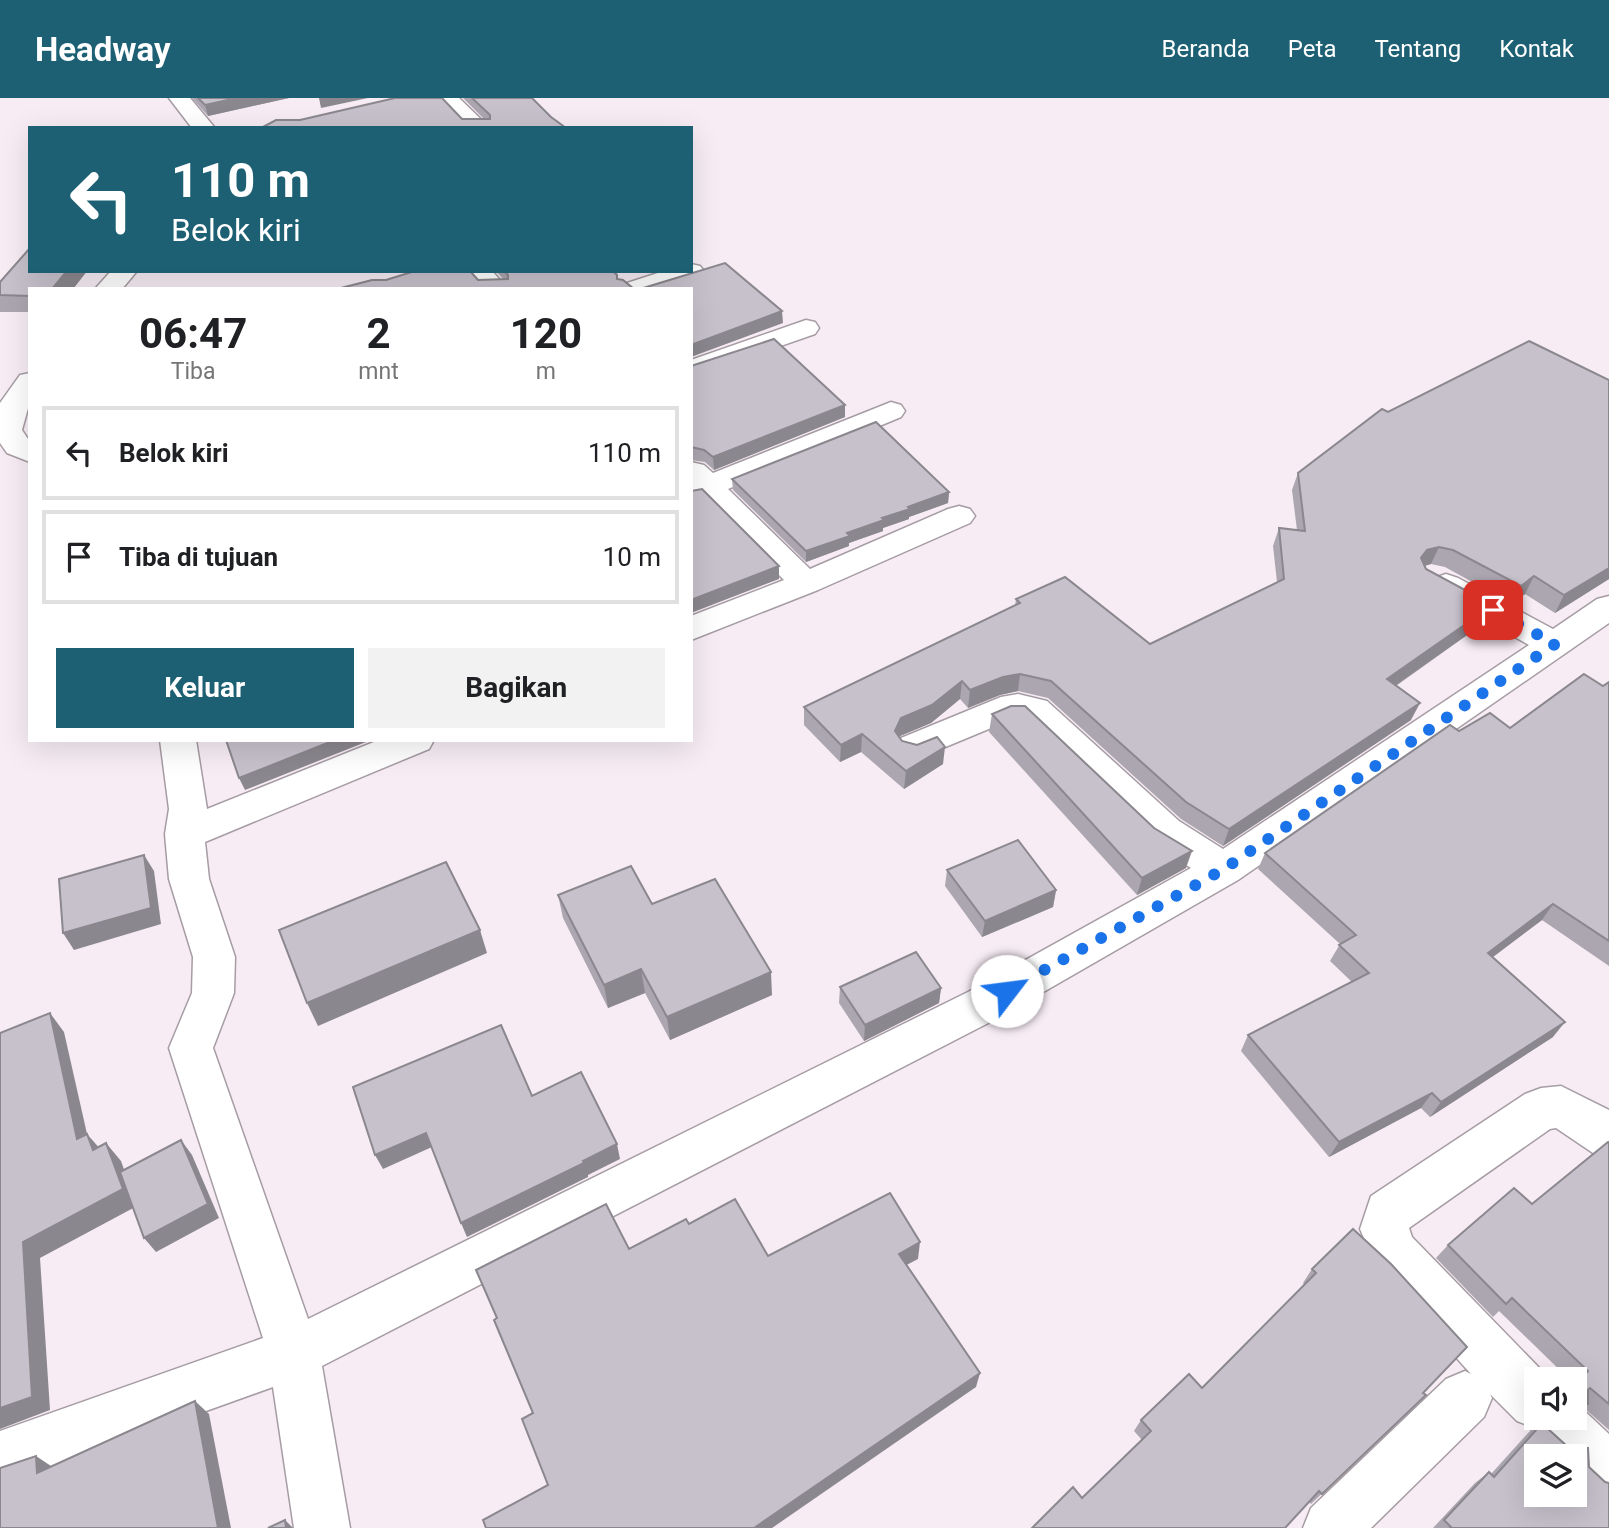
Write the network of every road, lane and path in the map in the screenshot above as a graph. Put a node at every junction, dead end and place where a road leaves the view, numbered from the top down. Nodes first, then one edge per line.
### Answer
1 (179, 98) edge
2 (447, 98) edge
3 (202, 126) edge
4 (477, 126) edge
5 (123, 273) edge
6 (479, 273) edge
7 (686, 273) edge
8 (110, 287) edge
9 (493, 287) edge
10 (640, 287) edge
11 (806, 328) dead end
12 (693, 368) edge
13 (28, 384) edge
14 (891, 411) dead end
15 (28, 452) edge
16 (697, 483) edge
17 (959, 516) dead end
18 (1432, 577) edge
19 (806, 583) junction
20 (1609, 607) edge
21 (693, 628) edge
22 (1555, 644) junction
23 (178, 742) edge
24 (411, 742) edge
25 (914, 747) edge
26 (185, 834) junction
27 (1224, 869) junction
28 (1609, 1138) edge
29 (294, 1353) junction
30 (1524, 1390) edge
31 (1465, 1398) dead end
32 (1566, 1430) edge
33 (0, 1458) edge
34 (1609, 1471) edge
35 (322, 1528) edge
36 (1331, 1528) edge

1 - 3 street
2 - 4 street
5 - 8 street
6 - 9 street
7 - 10 street
11 - 12 street
13 - 15 street
14 - 16 street
16 - 19 street
17 - 19 street
18 - 22 street
19 - 21 street
20 - 22 street
22 - 27 street
23 - 26 street
24 - 26 street
25 - 27 street
26 - 29 street
27 - 29 street
28 - 30 street
29 - 33 street
29 - 35 street
31 - 36 street
32 - 34 street

